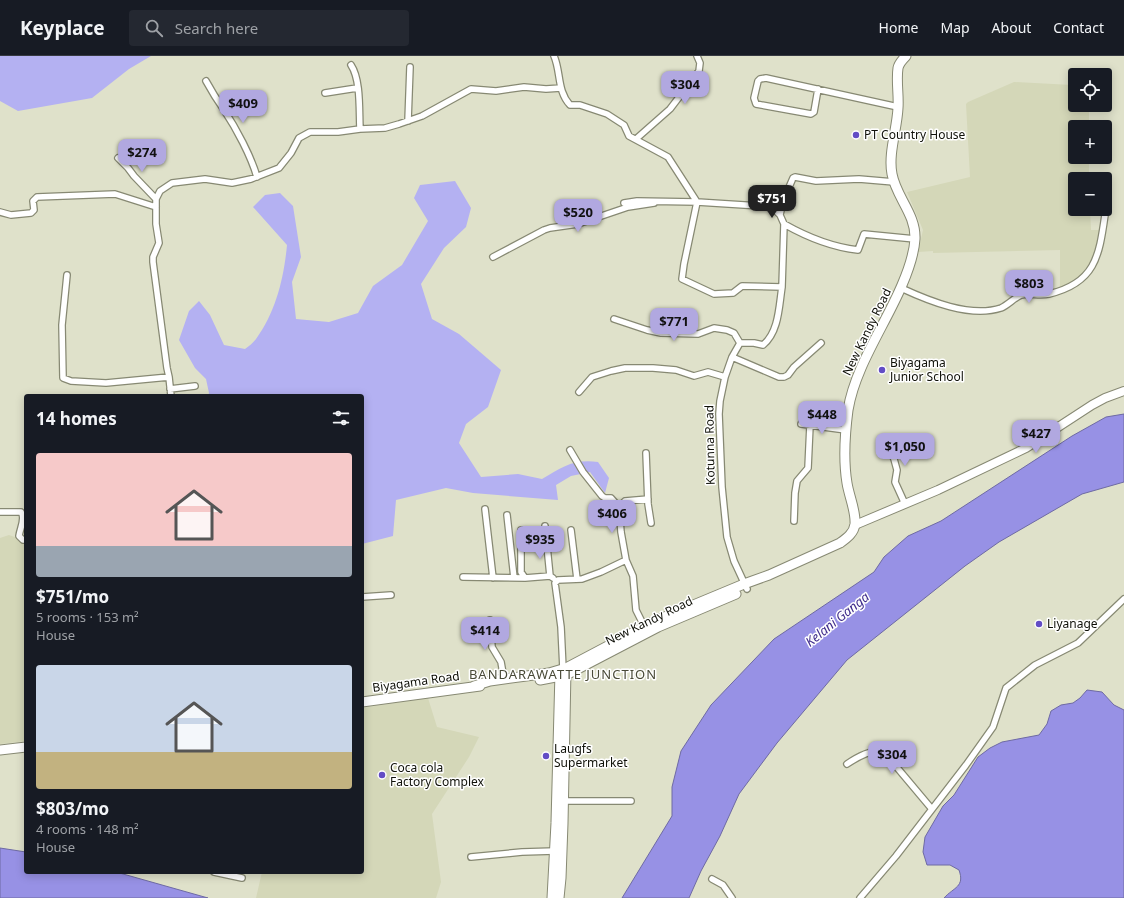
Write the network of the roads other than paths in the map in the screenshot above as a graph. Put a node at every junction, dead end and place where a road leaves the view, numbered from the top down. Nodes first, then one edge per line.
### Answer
1 (554, 56) edge
2 (697, 56) edge
3 (906, 56) edge
4 (351, 65) dead end
5 (410, 67) dead end
6 (206, 81) dead end
7 (357, 88) junction
8 (561, 88) junction
9 (818, 89) junction
10 (325, 93) dead end
11 (898, 107) junction
12 (408, 121) junction
13 (360, 129) junction
14 (636, 140) junction
15 (118, 158) dead end
16 (257, 177) junction
17 (894, 182) junction
18 (156, 199) junction
19 (657, 202) junction
20 (697, 202) junction
21 (624, 203) dead end
22 (156, 207) junction
23 (0, 212) edge
24 (780, 215) junction
25 (1105, 216) edge
26 (784, 224) junction
27 (915, 239) junction
28 (493, 257) dead end
29 (67, 275) dead end
30 (782, 287) junction
31 (901, 288) junction
32 (614, 319) dead end
33 (740, 343) junction
34 (821, 343) dead end
35 (732, 357) junction
36 (169, 377) junction
37 (725, 377) junction
38 (195, 386) dead end
39 (170, 389) junction
40 (1124, 391) edge
41 (579, 392) dead end
42 (171, 394) edge
43 (801, 424) dead end
44 (810, 425) junction
45 (846, 430) junction
46 (884, 438) dead end
47 (570, 450) dead end
48 (646, 453) dead end
49 (648, 499) junction
50 (905, 504) junction
51 (619, 507) junction
52 (485, 509) dead end
53 (0, 512) edge
54 (24, 514) edge
55 (507, 515) dead end
56 (24, 516) edge
57 (794, 520) dead end
58 (651, 523) dead end
59 (855, 525) junction
60 (545, 526) dead end
61 (521, 530) dead end
62 (571, 530) dead end
63 (24, 540) edge
64 (626, 560) junction
65 (550, 576) junction
66 (463, 577) dead end
67 (493, 578) junction
68 (514, 578) junction
69 (525, 578) junction
70 (577, 579) junction
71 (557, 582) junction
72 (746, 586) junction
73 (391, 596) dead end
74 (364, 597) edge
75 (1124, 599) edge
76 (490, 620) dead end
77 (646, 630) junction
78 (563, 672) junction
79 (504, 679) junction
80 (474, 686) junction
81 (364, 702) edge
82 (24, 747) edge
83 (0, 750) edge
84 (847, 764) dead end
85 (560, 800) junction
86 (631, 801) dead end
87 (931, 808) junction
88 (555, 851) junction
89 (471, 857) dead end
90 (223, 874) edge
91 (242, 878) dead end
92 (712, 879) dead end
93 (552, 898) edge
94 (559, 898) edge
95 (732, 898) edge
96 (860, 898) edge

1 - 8 street
2 - 14 street
3 - 11 main road, New Kandy Road
4 - 7 street
5 - 12 street
6 - 16 street
7 - 10 street
7 - 13 street
8 - 12 street
8 - 14 street
9 - 9 street
9 - 11 street
11 - 17 main road, New Kandy Road
12 - 13 street
13 - 16 street
14 - 20 street
15 - 18 street
16 - 18 street
17 - 24 street
17 - 27 main road, New Kandy Road
18 - 22 street
19 - 20 street
19 - 21 street
19 - 28 street
20 - 24 street
20 - 30 street
22 - 23 street
22 - 36 street
24 - 26 street
25 - 31 street
26 - 27 street
26 - 30 street
27 - 31 main road, New Kandy Road
29 - 36 street
30 - 33 street
31 - 45 main road, New Kandy Road
32 - 33 street
33 - 35 street, Kotunna Road
34 - 35 street
35 - 37 street, Kotunna Road
36 - 39 street
37 - 41 street
37 - 72 street, Kotunna Road
38 - 39 street
39 - 42 street
40 - 50 main road
43 - 44 street
44 - 45 street
44 - 57 street
45 - 59 main road, New Kandy Road
46 - 50 street
47 - 51 street
48 - 49 street
49 - 51 street
49 - 58 street
50 - 59 main road
51 - 64 street
52 - 67 street
53 - 54 street
55 - 68 street
56 - 63 street
59 - 72 main road, New Kandy Road
60 - 65 street
61 - 69 street
62 - 70 street
64 - 70 street
64 - 77 street
65 - 69 street
65 - 71 street
66 - 67 street
67 - 68 street
68 - 69 street
70 - 71 street
71 - 78 street
72 - 77 main road, New Kandy Road
73 - 74 street
75 - 87 street
76 - 79 street
77 - 78 main road, New Kandy Road
78 - 79 main road, Biyagama Road
78 - 80 main road, Biyagama Road
78 - 85 main road
79 - 80 main road, Biyagama Road
80 - 81 main road, Biyagama Road
82 - 83 main road
84 - 87 street
85 - 86 street
85 - 88 main road
85 - 94 main road
87 - 96 street
88 - 89 street
88 - 93 main road
90 - 91 street
92 - 95 street

